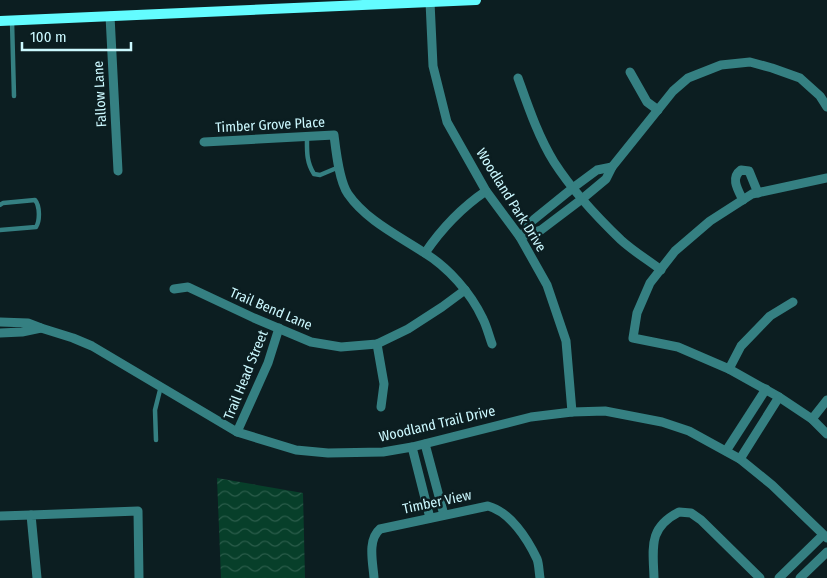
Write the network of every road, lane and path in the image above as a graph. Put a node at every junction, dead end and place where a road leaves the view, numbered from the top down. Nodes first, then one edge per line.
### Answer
1 (476, 0) edge
2 (430, 2) junction
3 (110, 16) junction
4 (0, 21) edge
5 (12, 21) junction
6 (630, 72) dead end
7 (518, 78) dead end
8 (14, 96) dead end
9 (827, 107) edge
10 (658, 110) junction
11 (307, 137) junction
12 (204, 142) dead end
13 (339, 167) junction
14 (612, 167) junction
15 (118, 171) dead end
16 (827, 178) edge
17 (574, 187) junction
18 (486, 191) junction
19 (758, 193) junction
20 (582, 199) junction
21 (743, 200) junction
22 (0, 205) edge
23 (0, 230) edge
24 (520, 237) junction
25 (425, 253) junction
26 (661, 270) junction
27 (174, 289) dead end
28 (465, 290) junction
29 (793, 302) dead end
30 (0, 322) edge
31 (41, 328) junction
32 (280, 328) junction
33 (0, 333) edge
34 (376, 344) junction
35 (492, 344) dead end
36 (730, 369) junction
37 (161, 386) junction
38 (766, 389) junction
39 (780, 398) junction
40 (827, 400) edge
41 (381, 407) dead end
42 (572, 412) junction
43 (812, 419) junction
44 (826, 430) edge
45 (237, 432) junction
46 (156, 440) dead end
47 (425, 444) junction
48 (412, 447) junction
49 (726, 451) junction
50 (740, 459) junction
51 (32, 515) junction
52 (444, 515) junction
53 (0, 516) edge
54 (430, 518) junction
55 (825, 536) edge
56 (827, 552) edge
57 (37, 578) edge
58 (139, 578) edge
59 (374, 578) edge
60 (540, 578) edge
61 (654, 578) edge
62 (760, 578) edge
63 (779, 578) edge
64 (800, 578) edge

1 - 2 street
2 - 3 street
2 - 18 street, Woodland Park Drive
3 - 5 street
3 - 15 street, Fallow Lane
4 - 5 street
5 - 8 lane
6 - 10 street
7 - 17 street
9 - 10 street
10 - 14 street
11 - 12 street, Timber Grove Place
11 - 13 street, Timber Grove Place
11 - 13 lane
13 - 25 street, Timber Grove Place
14 - 17 street
14 - 20 street
16 - 19 street
17 - 20 street
17 - 24 street
18 - 24 street, Woodland Park Drive
18 - 25 street
19 - 21 street
19 - 21 street
20 - 24 street
20 - 26 street
21 - 26 street
22 - 23 lane
24 - 42 street, Woodland Park Drive
25 - 28 street, Timber Grove Place
26 - 36 street
27 - 32 street, Trail Bend Lane
28 - 34 street, Trail Bend Lane
28 - 35 street, Timber Grove Place
29 - 36 street
30 - 31 street, Woodland Trail Drive
31 - 33 street, Woodland Trail Drive
31 - 37 street, Woodland Trail Drive
32 - 34 street, Trail Bend Lane
32 - 45 street, Trail Head Street
34 - 41 street
36 - 38 street
37 - 45 street, Woodland Trail Drive
37 - 46 lane
38 - 39 street
38 - 49 street
39 - 43 street
39 - 50 street
40 - 43 street
42 - 47 street, Woodland Trail Drive
42 - 49 street, Woodland Trail Drive
43 - 44 street
45 - 48 street, Woodland Trail Drive
47 - 48 street, Woodland Trail Drive
47 - 52 street
48 - 54 street
49 - 50 street, Woodland Trail Drive
50 - 55 street, Woodland Trail Drive
51 - 53 street
51 - 57 street
51 - 58 street
52 - 54 street, Timber View
52 - 60 street, Timber View
54 - 59 street, Timber View
55 - 63 street
56 - 64 street
61 - 62 street

